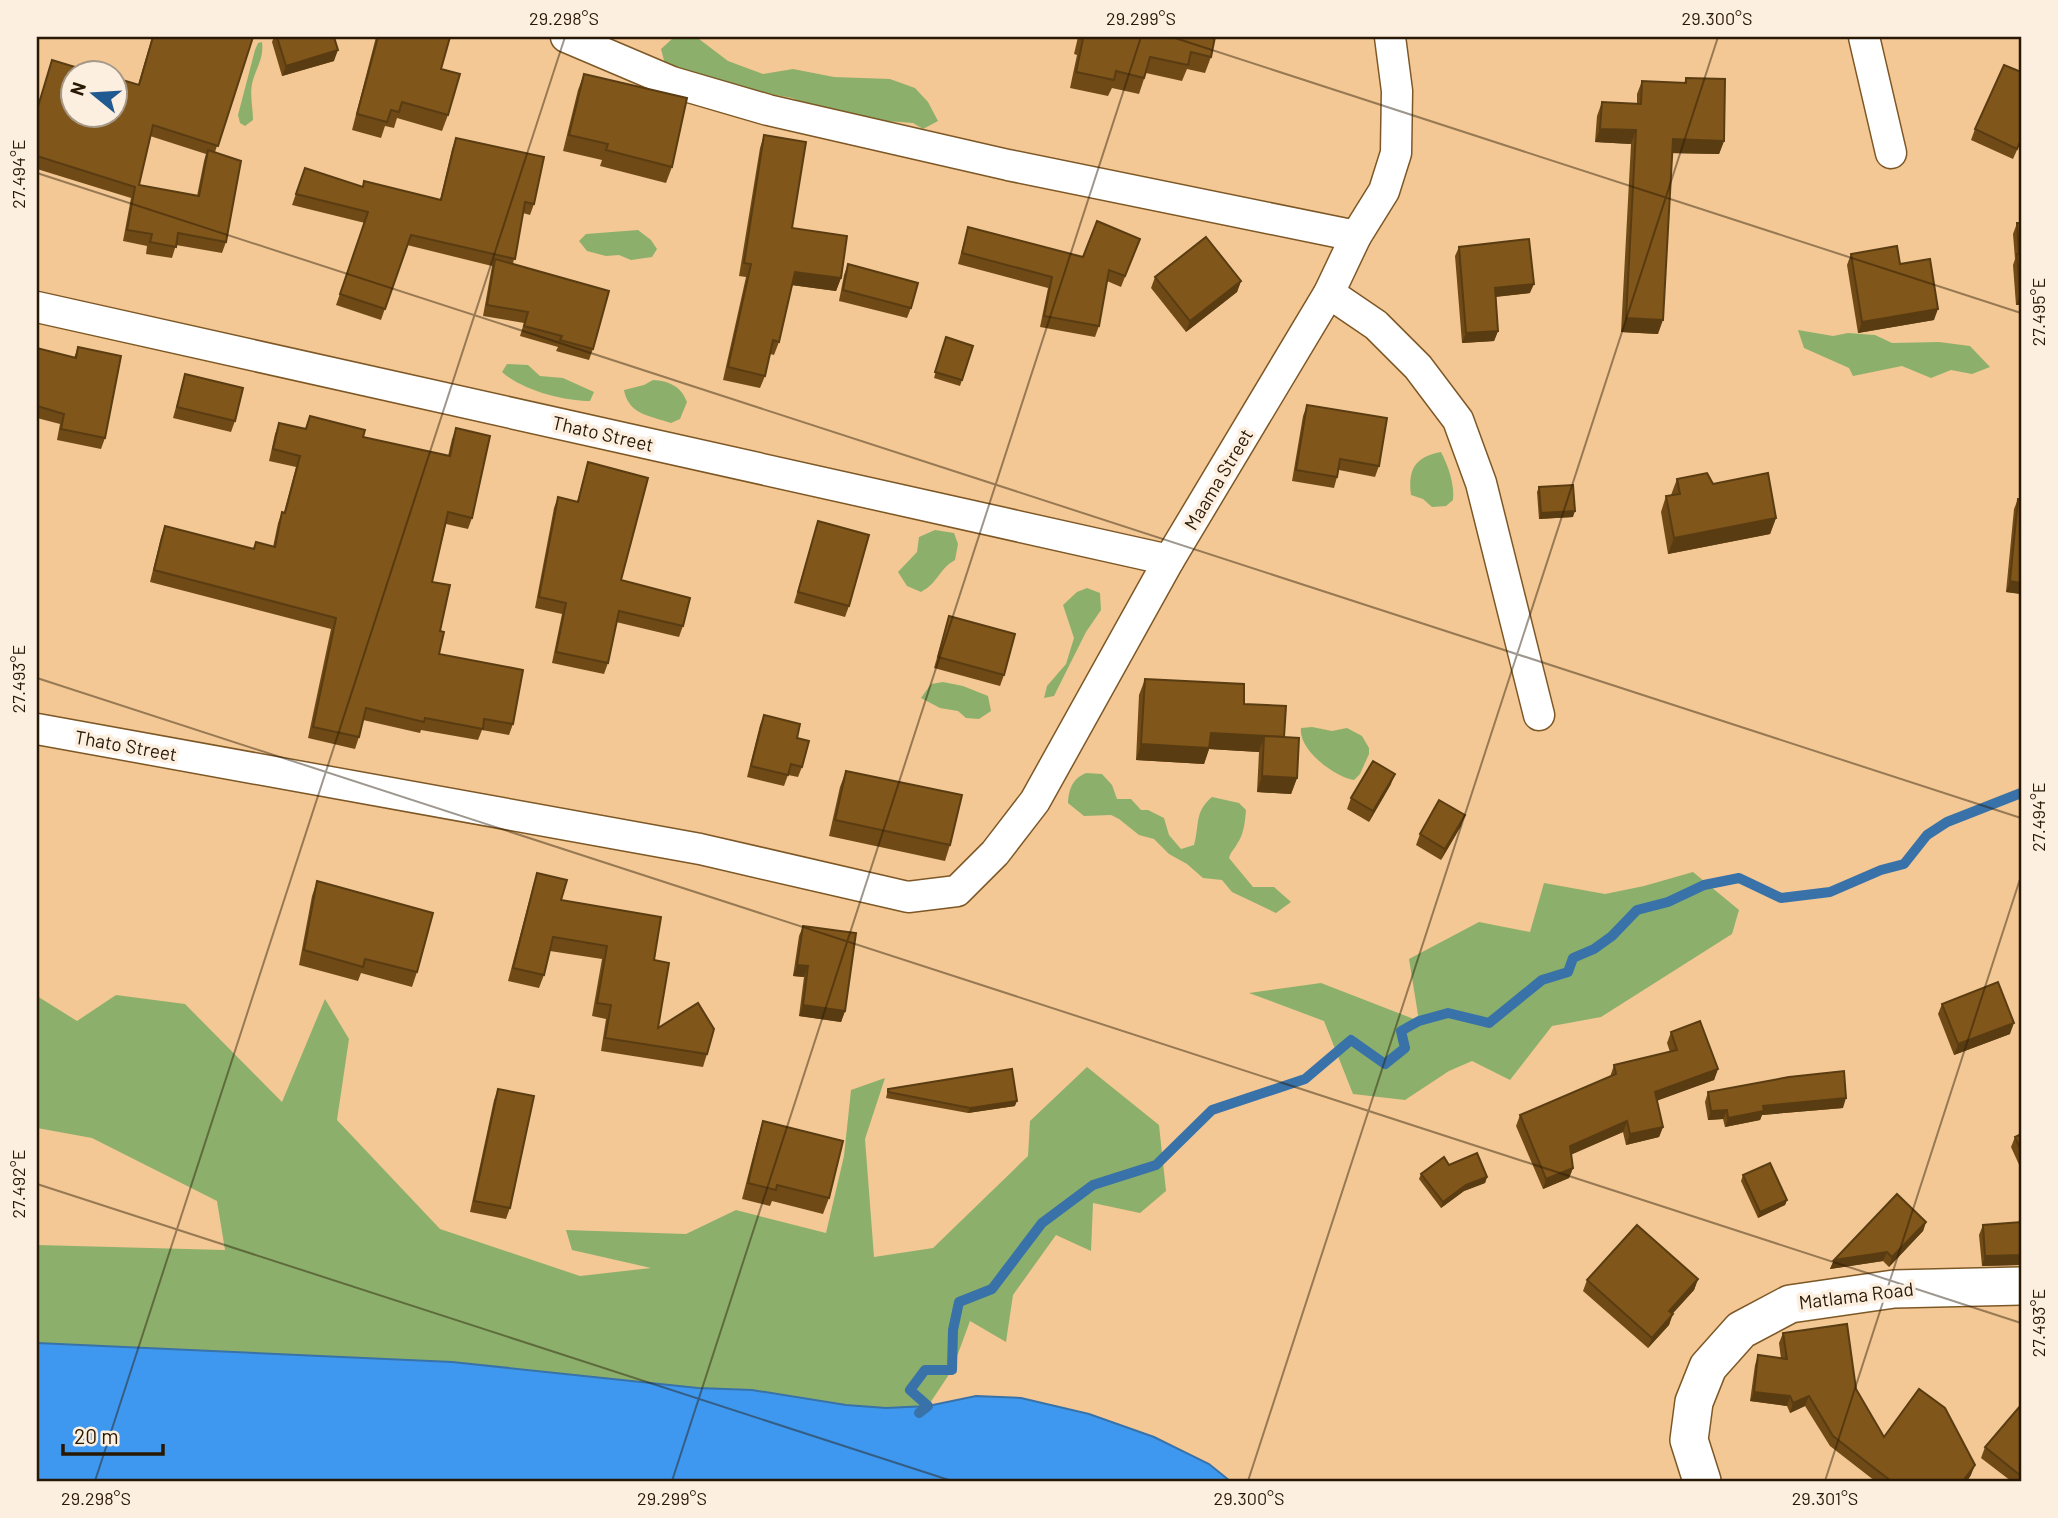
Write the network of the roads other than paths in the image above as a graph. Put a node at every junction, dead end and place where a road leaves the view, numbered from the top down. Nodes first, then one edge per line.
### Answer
1 (566, 37) edge
2 (1390, 37) edge
3 (1864, 37) edge
4 (1891, 153) dead end
5 (1356, 236) junction
6 (1329, 293) junction
7 (37, 307) edge
8 (1169, 560) junction
9 (1539, 715) dead end
10 (37, 729) edge
11 (957, 891) joint
12 (2021, 1286) edge
13 (1703, 1481) edge

1 - 5 street
2 - 5 street, Maama Street
3 - 4 street
5 - 6 street, Maama Street
6 - 8 street, Maama Street
6 - 9 street
7 - 8 street, Thato Street
8 - 11 street, Maama Street
10 - 11 street, Thato Street
12 - 13 street, Matlama Road

